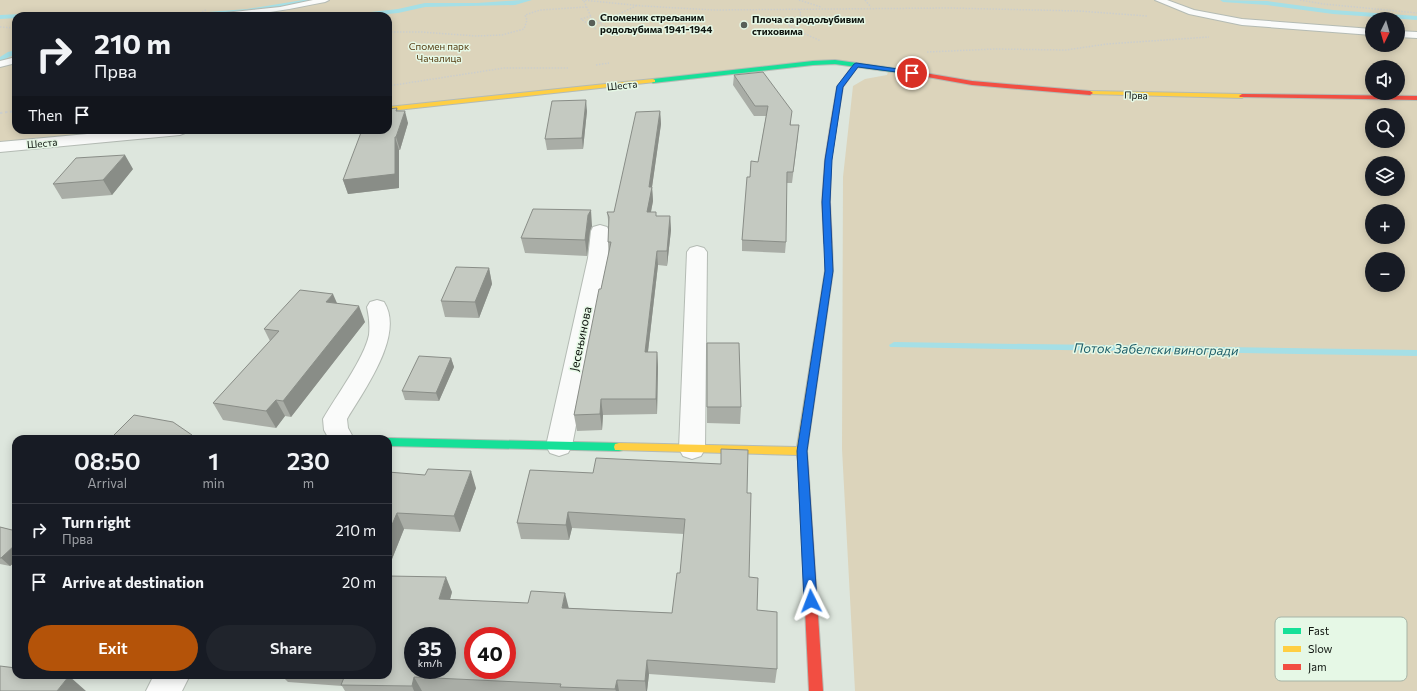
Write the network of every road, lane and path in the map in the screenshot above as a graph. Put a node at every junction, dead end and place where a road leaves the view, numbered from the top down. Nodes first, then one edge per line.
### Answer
1 (325, 0) edge
2 (583, 0) edge
3 (589, 0) edge
4 (606, 0) edge
5 (799, 0) edge
6 (865, 0) edge
7 (1159, 0) edge
8 (1300, 0) edge
9 (605, 2) junction
10 (586, 6) junction
11 (637, 6) junction
12 (871, 7) junction
13 (798, 9) junction
14 (826, 9) junction
15 (256, 12) edge
16 (1417, 12) edge
17 (591, 16) junction
18 (1148, 16) dead end
19 (600, 23) junction
20 (0, 27) edge
21 (606, 27) dead end
22 (12, 28) edge
23 (596, 29) dead end
24 (392, 32) edge
25 (1365, 32) edge
26 (1405, 35) edge
27 (1417, 36) edge
28 (825, 44) dead end
29 (12, 61) edge
30 (0, 64) edge
31 (856, 65) junction
32 (1417, 98) edge
33 (392, 109) edge
34 (12, 112) edge
35 (0, 113) edge
36 (138, 134) edge
37 (0, 147) edge
38 (600, 231) dead end
39 (697, 252) dead end
40 (377, 307) dead end
41 (339, 435) edge
42 (392, 442) edge
43 (559, 446) junction
44 (692, 449) junction
45 (802, 451) junction
46 (171, 679) edge
47 (162, 691) edge
48 (816, 691) edge

1 - 15 lane
2 - 3 path
2 - 10 path
3 - 9 path
4 - 9 path
5 - 14 path
6 - 12 path
7 - 25 lane
8 - 16 path
9 - 11 path
10 - 17 path
10 - 24 path
11 - 13 path
11 - 19 path
12 - 14 path
12 - 18 path
13 - 14 path
13 - 28 path
17 - 19 path
17 - 23 path
19 - 21 path
20 - 22 path
26 - 27 lane
29 - 30 lane
31 - 32 street, Прва
31 - 33 street, Шеста
31 - 45 street
34 - 35 path
36 - 37 street, Шеста
38 - 43 street, Јесењинова
39 - 44 street
40 - 41 street
42 - 43 street
43 - 44 street
44 - 45 street
45 - 48 street
46 - 47 street

